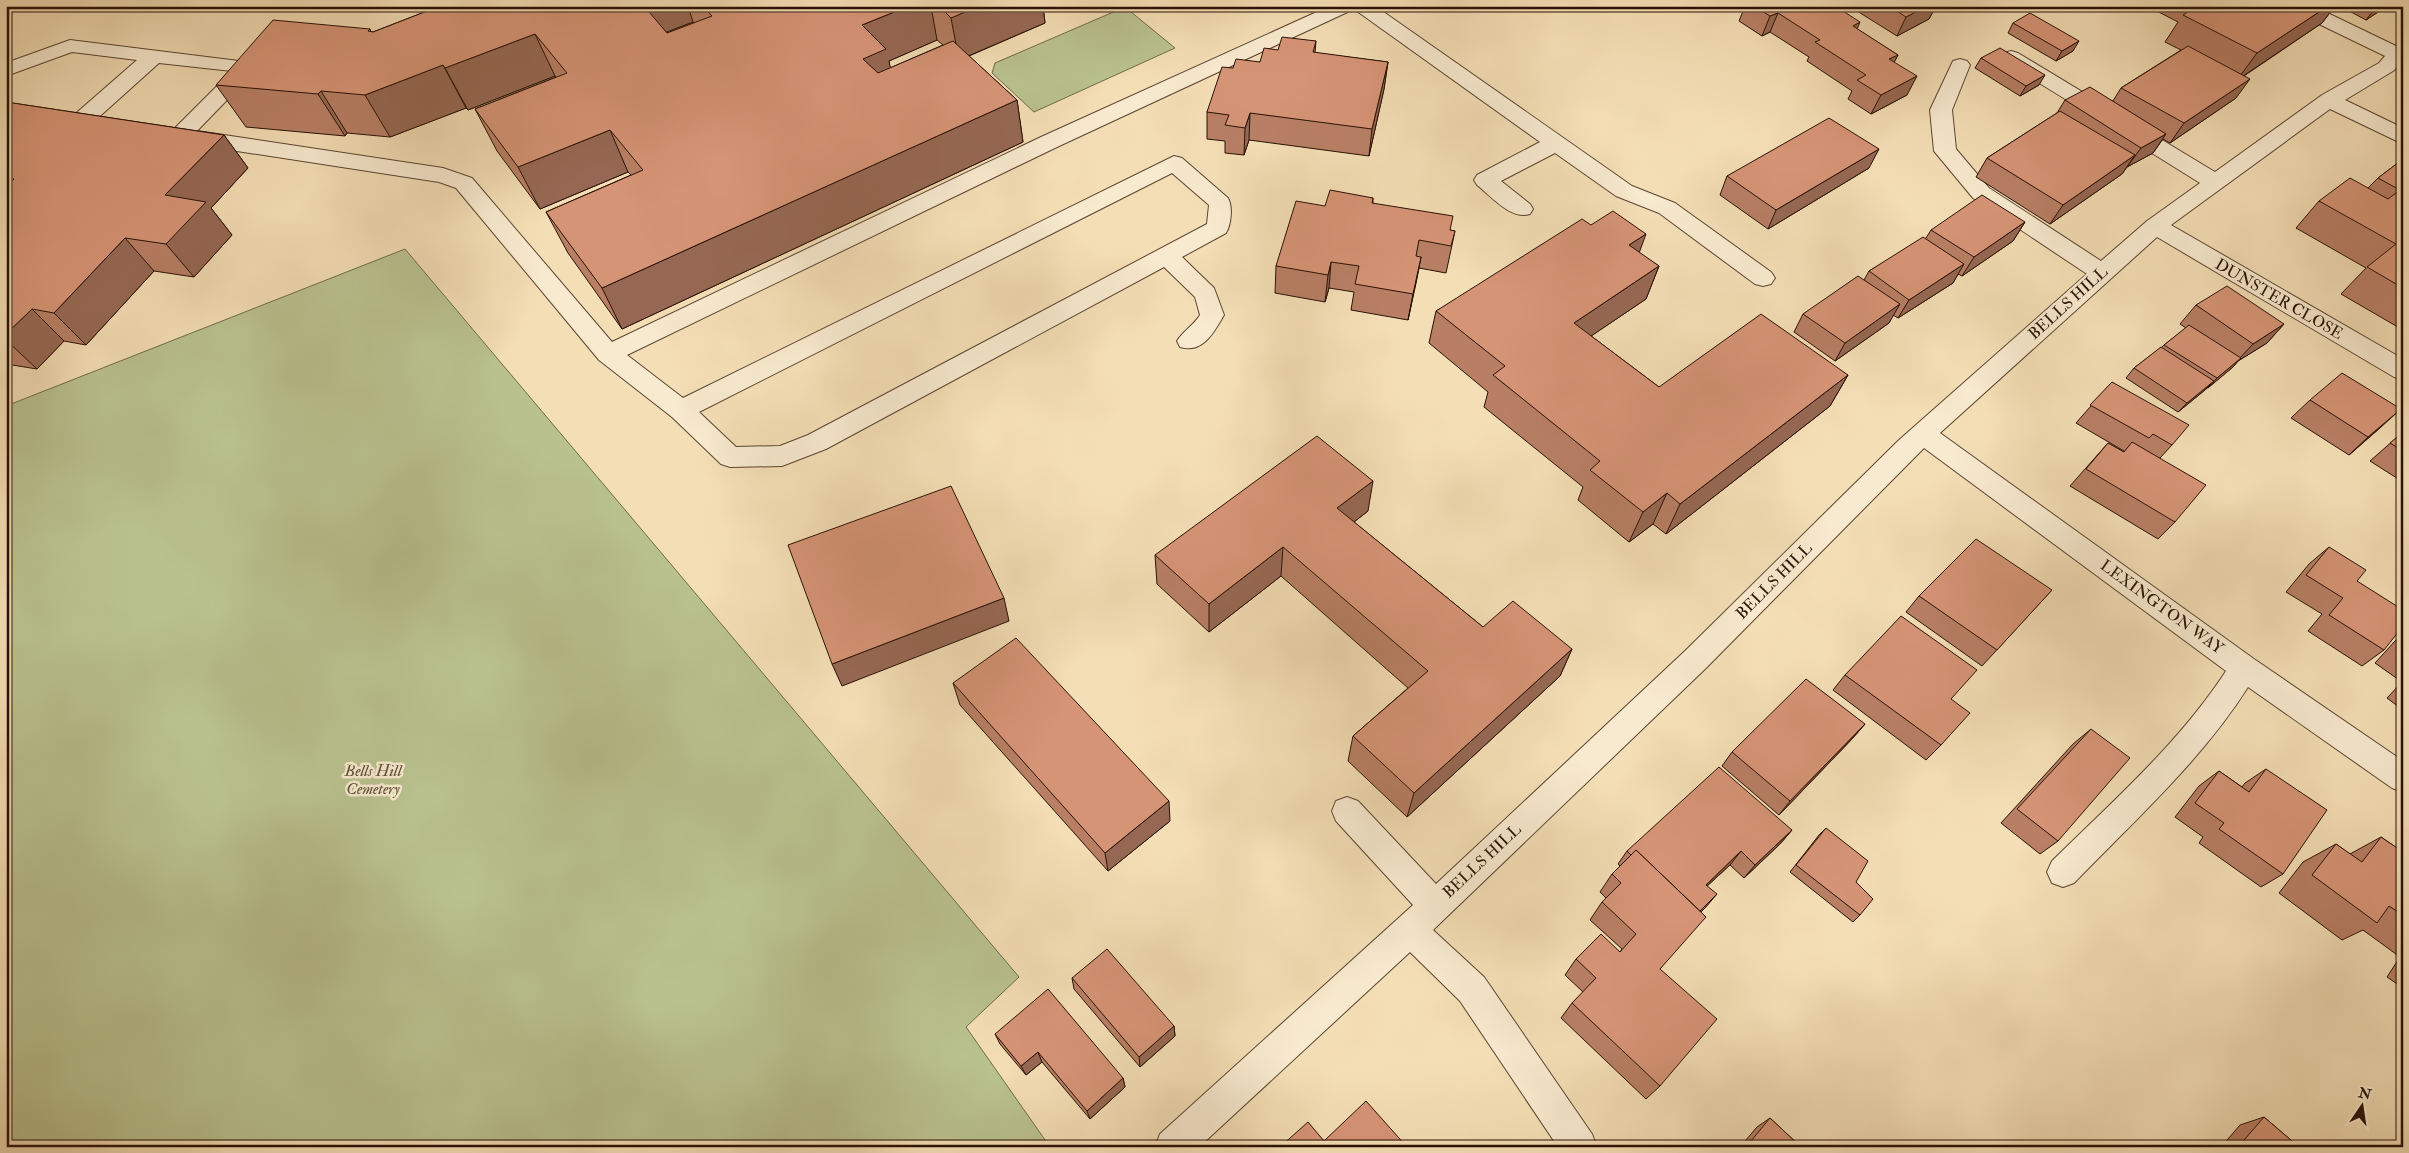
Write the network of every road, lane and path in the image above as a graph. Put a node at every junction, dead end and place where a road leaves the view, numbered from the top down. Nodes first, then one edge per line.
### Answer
1 (1347, 6) edge
2 (1362, 6) edge
3 (2297, 6) edge
4 (2330, 6) edge
5 (2002, 51) edge
6 (154, 56) junction
7 (2398, 58) edge
8 (1960, 66) dead end
9 (6, 70) edge
10 (2328, 100) junction
11 (111, 125) edge
12 (2403, 137) edge
13 (1556, 143) junction
14 (2215, 182) junction
15 (1522, 209) dead end
16 (2155, 226) junction
17 (1167, 256) junction
18 (2103, 272) junction
19 (1764, 278) dead end
20 (1189, 341) dead end
21 (608, 354) junction
22 (2403, 371) edge
23 (681, 410) junction
24 (1923, 434) junction
25 (2244, 668) junction
26 (2403, 778) edge
27 (1347, 811) dead end
28 (2063, 872) dead end
29 (1435, 906) junction
30 (1410, 930) junction
31 (1173, 1147) edge
32 (1579, 1147) edge

1 - 21 street
2 - 13 street
3 - 7 street
4 - 7 street
5 - 14 street
6 - 9 street
6 - 11 street
6 - 21 street
7 - 10 street, BELLS HILL
8 - 18 street
10 - 12 street
10 - 14 street, BELLS HILL
13 - 15 street
13 - 19 street
14 - 16 street, BELLS HILL
16 - 18 street, BELLS HILL
16 - 22 street, DUNSTER CLOSE
17 - 20 street
17 - 23 street
17 - 23 street
18 - 24 street, BELLS HILL
21 - 23 street
24 - 25 street, LEXINGTON WAY
24 - 29 street, BELLS HILL
25 - 26 street, LEXINGTON WAY
25 - 28 street
27 - 29 street
29 - 30 street, BELLS HILL
30 - 31 street, BELLS HILL
30 - 32 street

